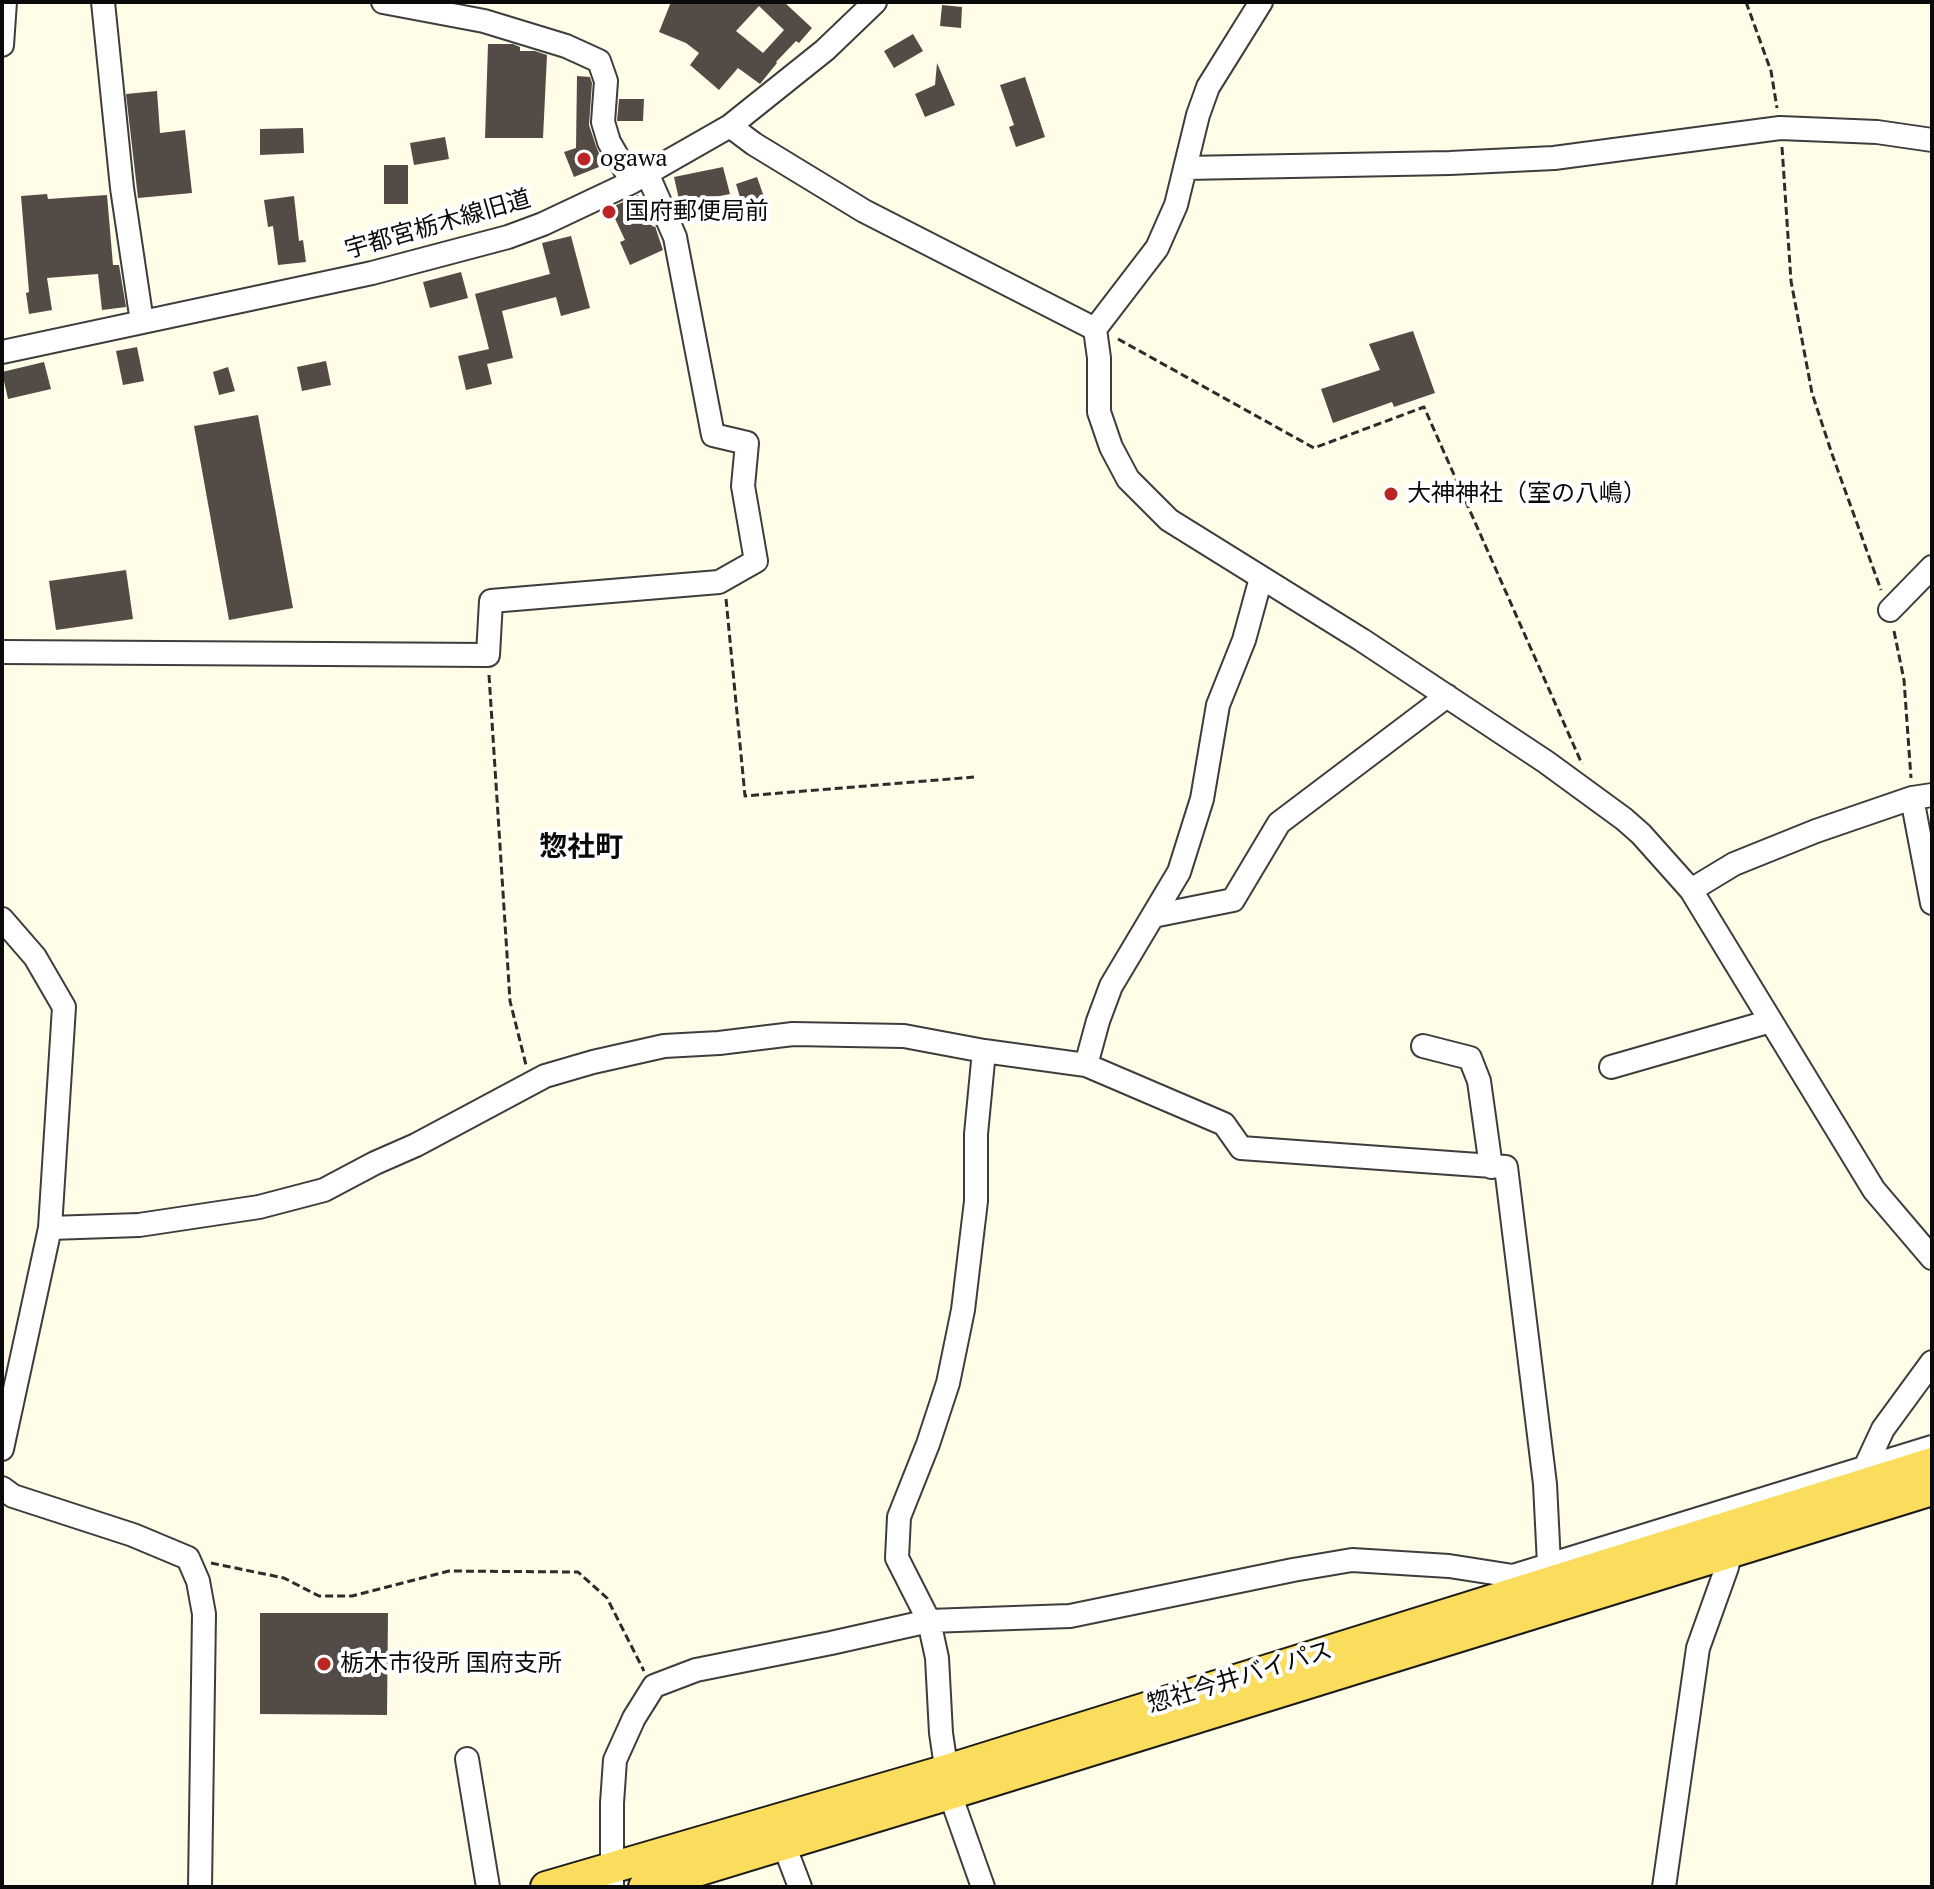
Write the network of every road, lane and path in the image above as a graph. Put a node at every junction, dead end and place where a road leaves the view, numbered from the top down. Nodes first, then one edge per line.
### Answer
1 (5, 2) edge
2 (103, 2) edge
3 (383, 2) edge
4 (875, 2) edge
5 (1261, 2) edge
6 (1746, 2) edge
7 (2, 45) edge
8 (730, 126) junction
9 (1780, 128) junction
10 (1932, 140) edge
11 (1185, 168) junction
12 (639, 178) junction
13 (142, 322) junction
14 (1095, 329) junction
15 (2, 352) edge
16 (1932, 567) edge
17 (1261, 578) junction
18 (724, 580) junction
19 (1890, 610) junction
20 (2, 652) edge
21 (488, 655) junction
22 (1447, 696) junction
23 (974, 777) dead end
24 (1922, 796) edge
25 (1599, 800) junction
26 (1691, 890) junction
27 (1932, 903) edge
28 (1153, 916) junction
29 (2, 919) edge
30 (1771, 1021) junction
31 (1423, 1046) dead end
32 (984, 1051) junction
33 (1086, 1065) junction
34 (1611, 1067) dead end
35 (531, 1084) junction
36 (1491, 1167) junction
37 (50, 1228) junction
38 (1932, 1258) edge
39 (1932, 1362) edge
40 (1932, 1447) edge
41 (2, 1449) edge
42 (1932, 1463) edge
43 (1861, 1477) junction
44 (2, 1488) edge
45 (1932, 1490) edge
46 (1733, 1538) junction
47 (188, 1558) junction
48 (1549, 1564) junction
49 (929, 1621) junction
50 (653, 1688) junction
51 (467, 1759) dead end
52 (948, 1782) junction
53 (784, 1845) junction
54 (612, 1878) edge
55 (200, 1887) edge
56 (488, 1887) edge
57 (546, 1887) edge
58 (644, 1887) edge
59 (800, 1887) edge
60 (983, 1887) edge
61 (1664, 1887) edge

1 - 7 street
2 - 13 street
3 - 12 street
4 - 8 street, 宇都宮栃木線旧道
5 - 11 street
6 - 9 path
8 - 12 street, 宇都宮栃木線旧道
8 - 14 street
9 - 10 street
9 - 11 street
9 - 19 path
11 - 14 street
12 - 13 street, 宇都宮栃木線旧道
12 - 18 street
13 - 15 street, 宇都宮栃木線旧道
14 - 17 street
14 - 25 path
16 - 19 street
17 - 22 street
17 - 28 street
18 - 21 street
18 - 23 path
19 - 24 path
20 - 21 street
21 - 35 path
22 - 25 street
22 - 28 street
24 - 26 street
24 - 27 street
25 - 26 street
26 - 30 street
28 - 33 street
29 - 37 street
30 - 34 street
30 - 38 street
31 - 36 street
32 - 33 street
32 - 35 street
32 - 49 street
33 - 36 street
35 - 37 street
36 - 48 street
37 - 41 street
39 - 43 street
40 - 43 street
42 - 43 main road, 惣社今井バイパス
43 - 46 main road, 惣社今井バイパス
43 - 48 street
44 - 47 street
45 - 46 main road, 惣社今井バイパス
46 - 52 main road, 惣社今井バイパス
46 - 61 street
47 - 50 path
47 - 55 street
48 - 49 street
49 - 50 street
49 - 52 street
50 - 54 street
51 - 56 street
52 - 53 main road, 惣社今井バイパス
52 - 54 main road, 惣社今井バイパス
52 - 60 street
53 - 58 main road, 惣社今井バイパス
53 - 59 street
54 - 57 main road, 惣社今井バイパス

